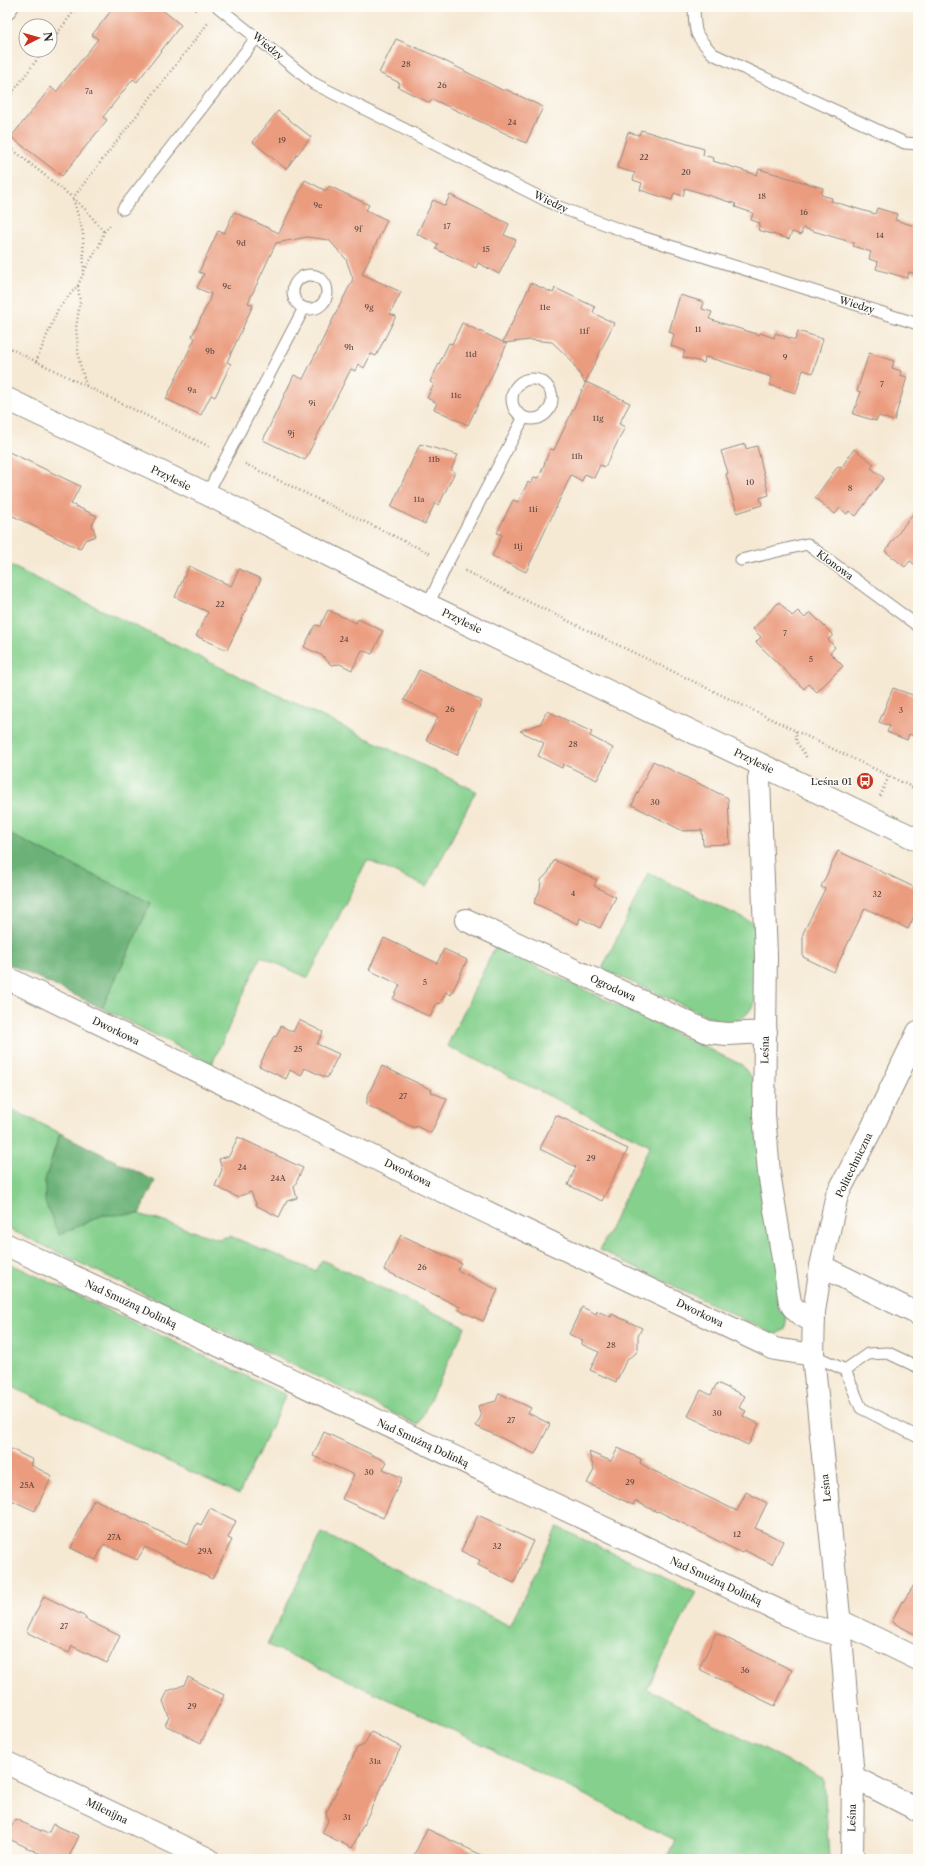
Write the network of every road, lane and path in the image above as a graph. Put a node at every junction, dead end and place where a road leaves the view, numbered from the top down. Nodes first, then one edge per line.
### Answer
1 (13, 7) edge
2 (77, 7) edge
3 (219, 7) edge
4 (694, 7) edge
5 (7, 15) edge
6 (58, 32) edge
7 (257, 37) junction
8 (38, 58) edge
9 (7, 100) edge
10 (918, 144) edge
11 (7, 145) edge
12 (73, 198) junction
13 (123, 209) joint
14 (104, 232) junction
15 (84, 272) junction
16 (78, 285) junction
17 (304, 308) dead end
18 (918, 324) edge
19 (36, 362) dead end
20 (86, 386) dead end
21 (7, 399) edge
22 (524, 417) dead end
23 (206, 494) junction
24 (741, 560) dead end
25 (428, 605) junction
26 (918, 626) edge
27 (762, 765) junction
28 (889, 776) dead end
29 (879, 798) dead end
30 (918, 840) edge
31 (466, 920) dead end
32 (7, 978) edge
33 (766, 1032) junction
34 (918, 1032) edge
35 (7, 1245) edge
36 (820, 1266) junction
37 (918, 1314) edge
38 (814, 1322) junction
39 (813, 1355) junction
40 (918, 1367) edge
41 (845, 1370) junction
42 (918, 1437) edge
43 (841, 1628) junction
44 (918, 1659) edge
45 (7, 1763) edge
46 (853, 1777) junction
47 (918, 1810) edge
48 (208, 1859) edge
49 (852, 1859) edge

1 - 5 lane
2 - 6 path
3 - 7 lane, Wiedzy
3 - 12 path
4 - 10 lane
7 - 13 lane
7 - 18 lane, Wiedzy
8 - 9 path
11 - 12 path
12 - 14 path
12 - 15 path
13 - 14 path
14 - 15 path
15 - 16 path
16 - 19 path
16 - 20 path
17 - 23 lane
21 - 23 street, Przylesie
22 - 25 lane
23 - 25 street, Przylesie
24 - 26 lane, Klonowa
25 - 27 street, Przylesie
27 - 30 street, Przylesie
27 - 33 street, Leśna
28 - 29 path
31 - 33 street, Ogrodowa
32 - 39 street, Dworkowa
33 - 38 street, Leśna
34 - 36 street, Politechniczna
35 - 43 street, Nad Smużną Dolinką
36 - 37 street
36 - 38 street, Politechniczna
38 - 39 street, Politechniczna
39 - 41 lane
39 - 43 street, Leśna
40 - 41 lane
41 - 42 lane
43 - 44 street
43 - 46 street, Leśna
45 - 48 street, Milenijna
46 - 47 street
46 - 49 street, Leśna

